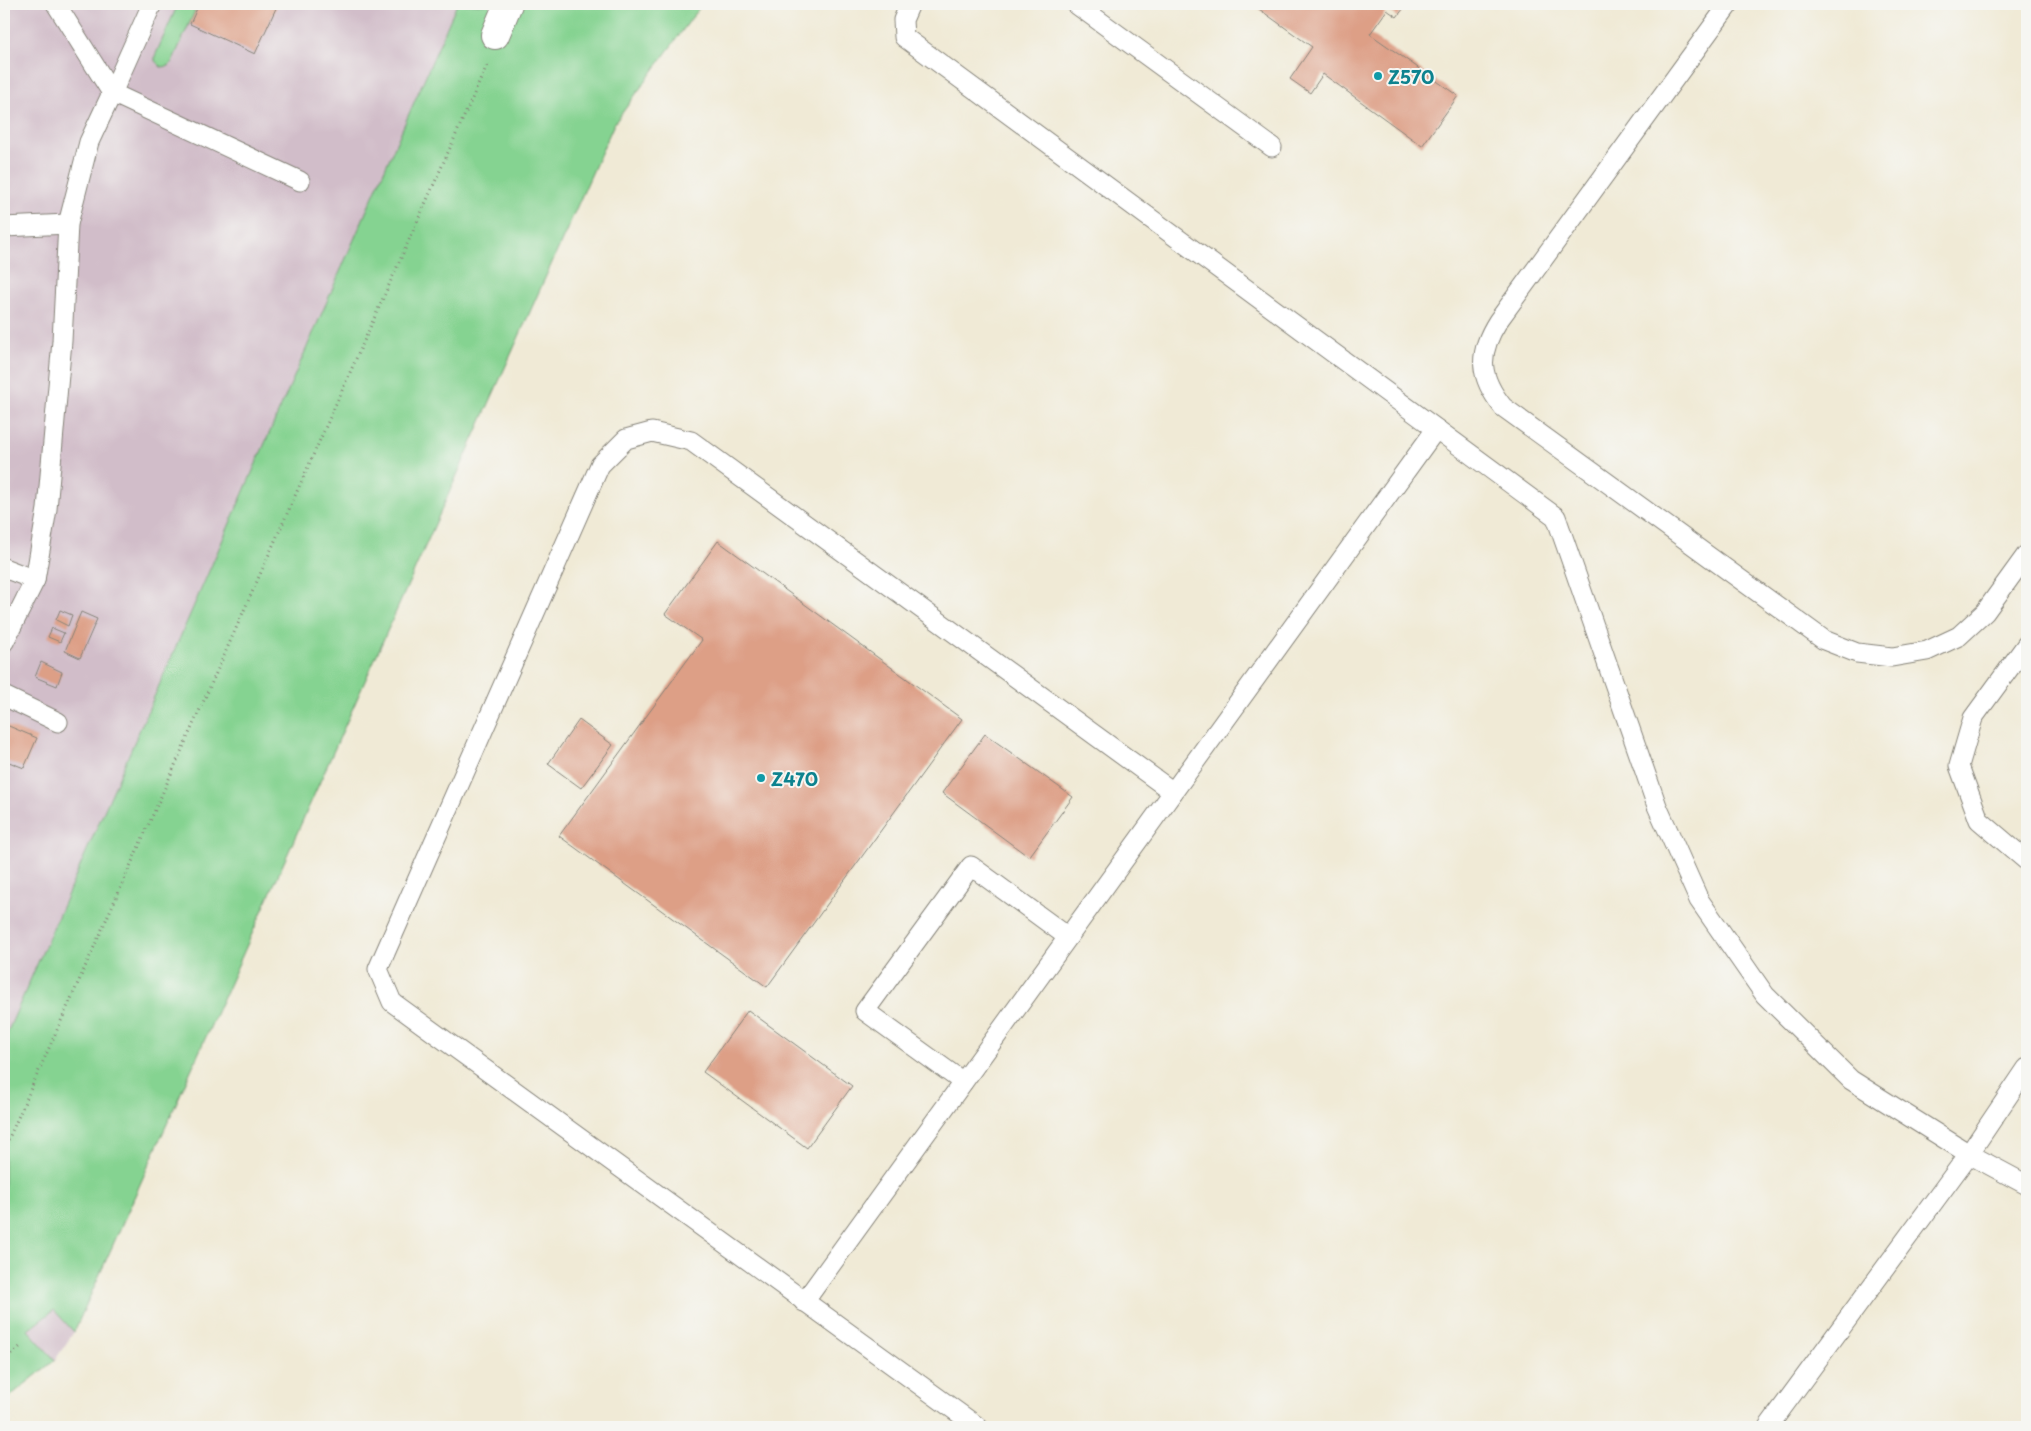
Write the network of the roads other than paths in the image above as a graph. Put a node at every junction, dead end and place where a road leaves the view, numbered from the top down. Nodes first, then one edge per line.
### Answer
1 (56, 4) edge
2 (152, 4) edge
3 (508, 4) edge
4 (910, 4) edge
5 (1076, 4) edge
6 (1729, 4) edge
7 (495, 35) road end
8 (112, 93) junction
9 (1272, 147) dead end
10 (300, 181) dead end
11 (68, 224) junction
12 (4, 227) edge
13 (1436, 429) junction
14 (2027, 554) edge
15 (4, 568) edge
16 (35, 580) junction
17 (4, 642) edge
18 (2027, 644) edge
19 (4, 696) edge
20 (58, 722) dead end
21 (1173, 792) junction
22 (2027, 861) edge
23 (1068, 937) junction
24 (2027, 1068) edge
25 (963, 1082) junction
26 (1969, 1154) junction
27 (2027, 1184) edge
28 (804, 1302) junction
29 (978, 1427) edge
30 (1768, 1427) edge

1 - 8 lane
2 - 8 lane
3 - 7 street
4 - 13 lane
5 - 9 lane
6 - 14 lane
8 - 10 lane
8 - 11 lane
11 - 12 lane
11 - 16 lane
13 - 21 lane
13 - 26 lane
15 - 16 lane
16 - 17 lane
18 - 22 lane
19 - 20 lane
21 - 23 lane
21 - 28 lane
23 - 25 lane
23 - 25 lane
24 - 26 lane
25 - 28 lane
26 - 27 lane
26 - 30 lane
28 - 29 lane

